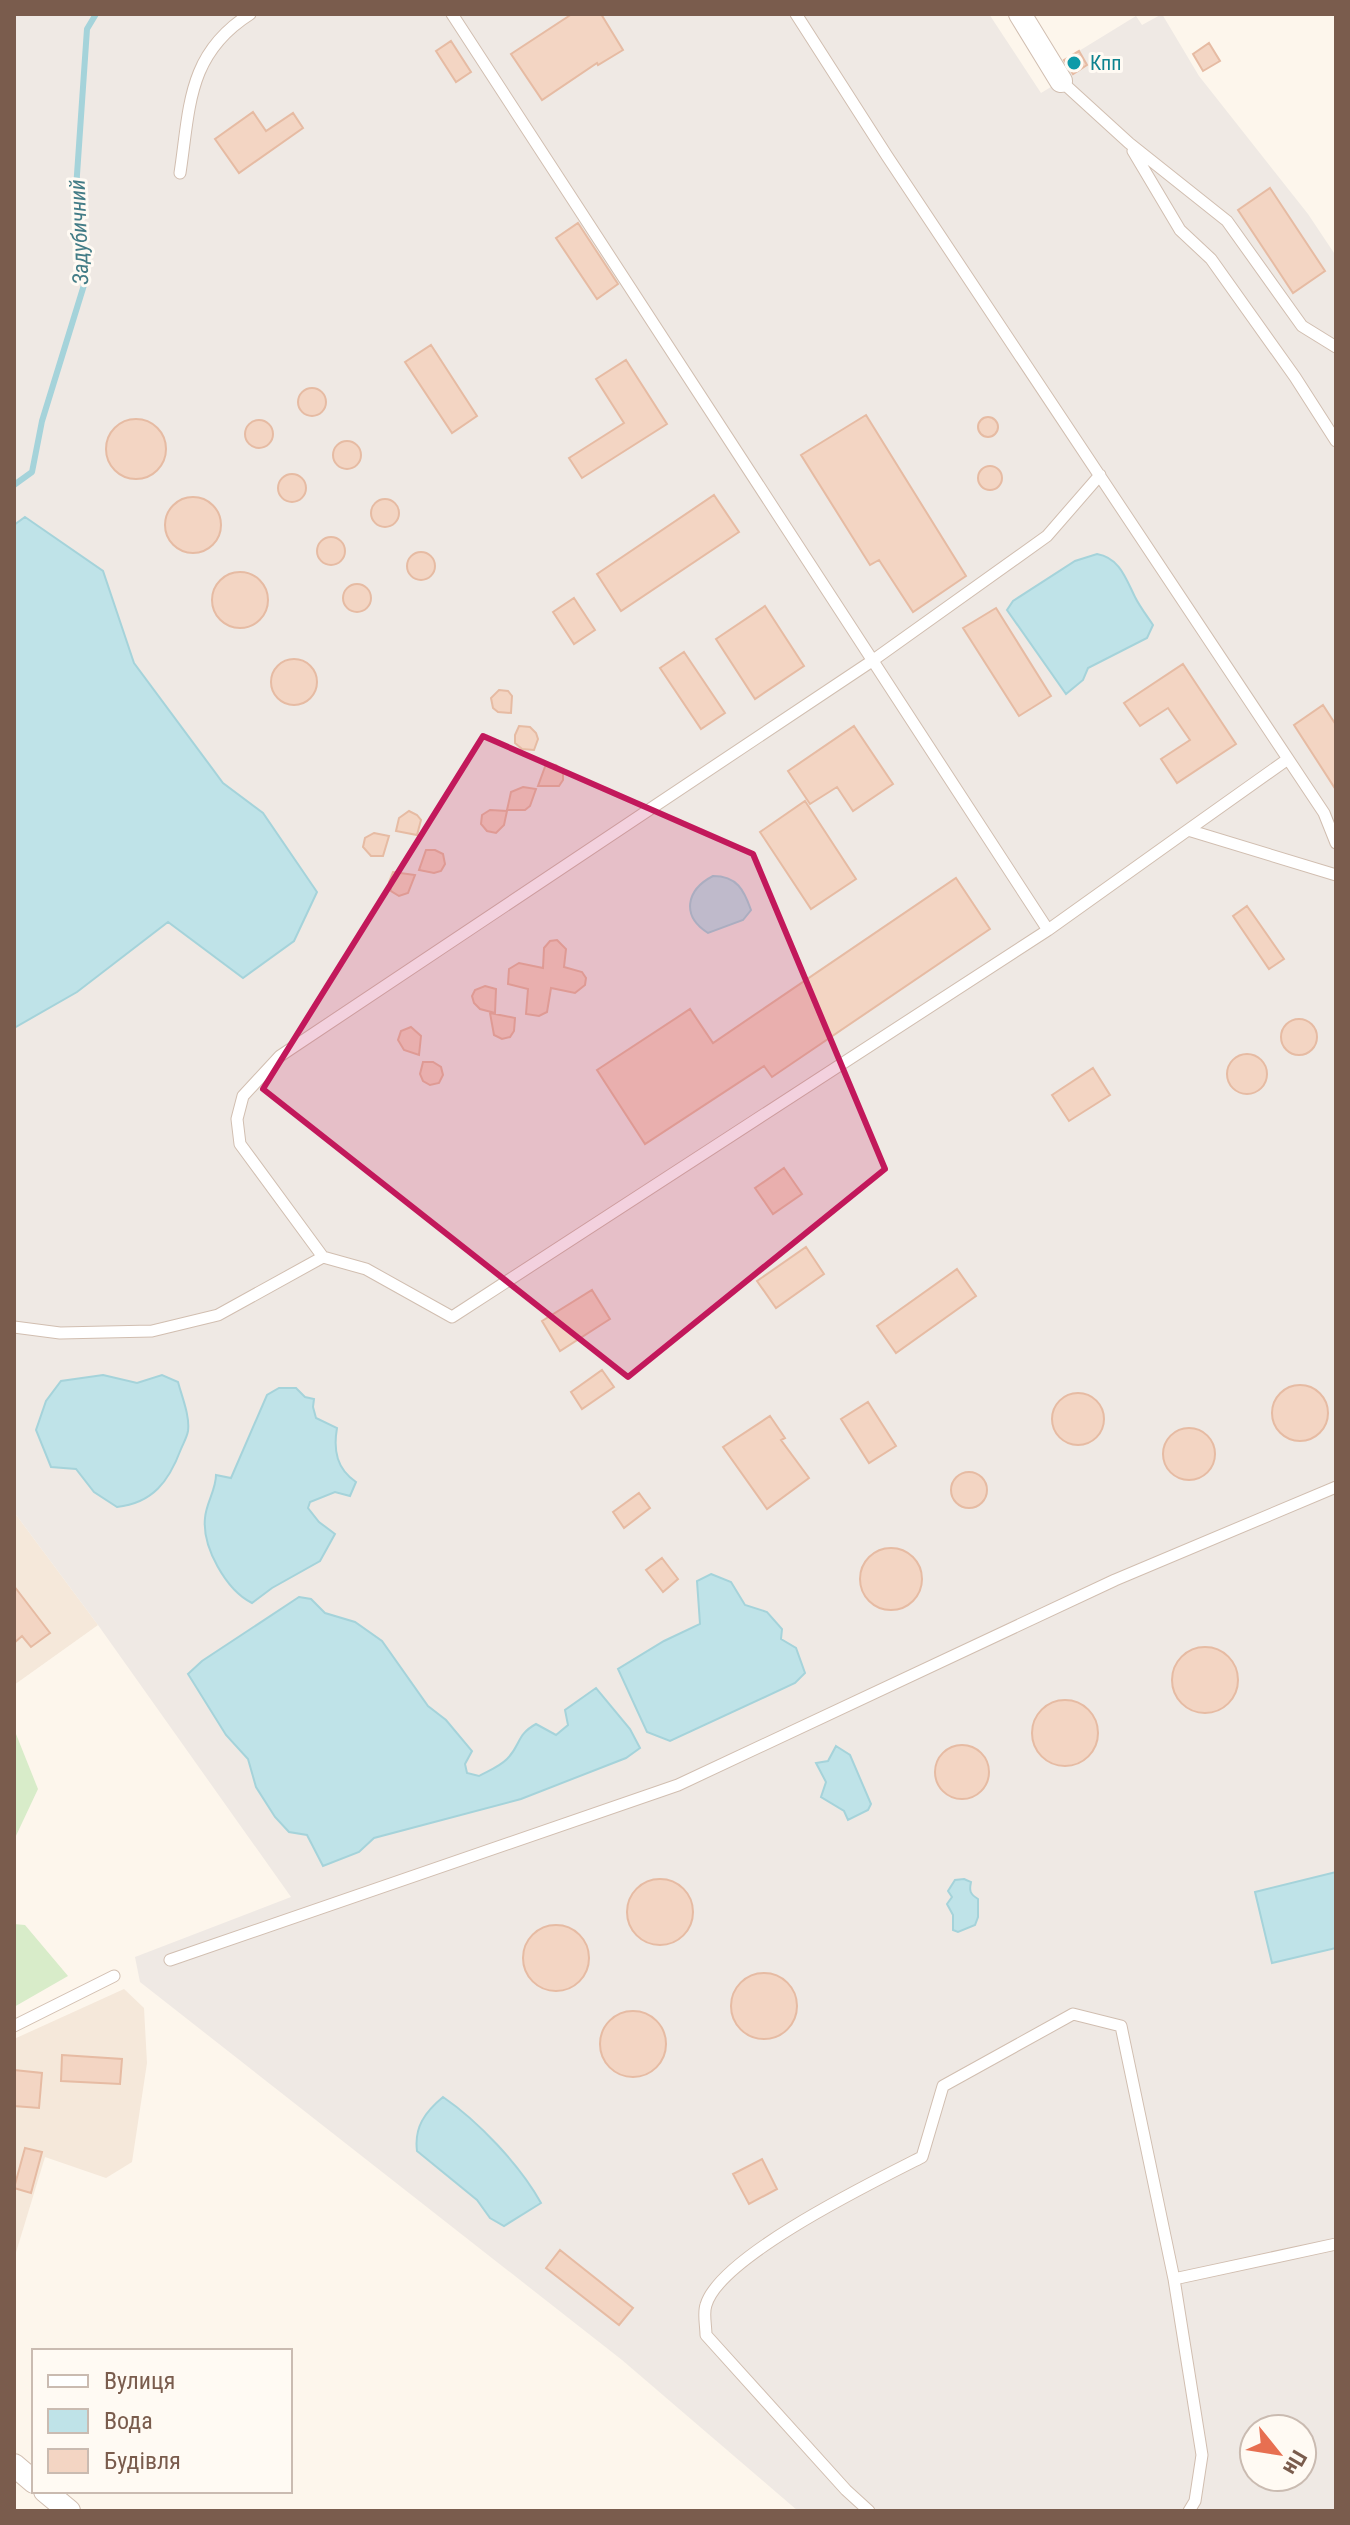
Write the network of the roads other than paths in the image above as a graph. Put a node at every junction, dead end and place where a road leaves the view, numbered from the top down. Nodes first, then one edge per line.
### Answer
1 (250, 14) edge
2 (452, 14) edge
3 (796, 14) edge
4 (1020, 14) edge
5 (1061, 81) joint
6 (1129, 143) junction
7 (180, 173) dead end
8 (1336, 347) edge
9 (1336, 441) edge
10 (1100, 475) junction
11 (872, 661) junction
12 (1288, 759) junction
13 (1188, 830) junction
14 (1336, 843) edge
15 (1336, 875) edge
16 (1048, 930) junction
17 (323, 1257) junction
18 (14, 1327) edge
19 (1336, 1487) edge
20 (170, 1960) dead end
21 (114, 1976) dead end
22 (14, 2026) edge
23 (1336, 2244) edge
24 (1174, 2279) junction
25 (14, 2465) edge
26 (32, 2480) edge
27 (47, 2493) edge
28 (69, 2511) edge
29 (869, 2511) edge
30 (1189, 2511) edge

1 - 7 lane
2 - 11 lane
3 - 10 lane
4 - 5 street
5 - 6 lane
6 - 8 lane
6 - 9 lane
10 - 11 lane
10 - 12 lane
11 - 16 lane
11 - 17 lane
12 - 13 lane
12 - 14 lane
13 - 15 lane
13 - 16 lane
16 - 17 lane
17 - 18 lane
19 - 20 lane
21 - 22 lane
23 - 24 lane
24 - 29 lane
24 - 30 lane
25 - 26 street
27 - 28 street

